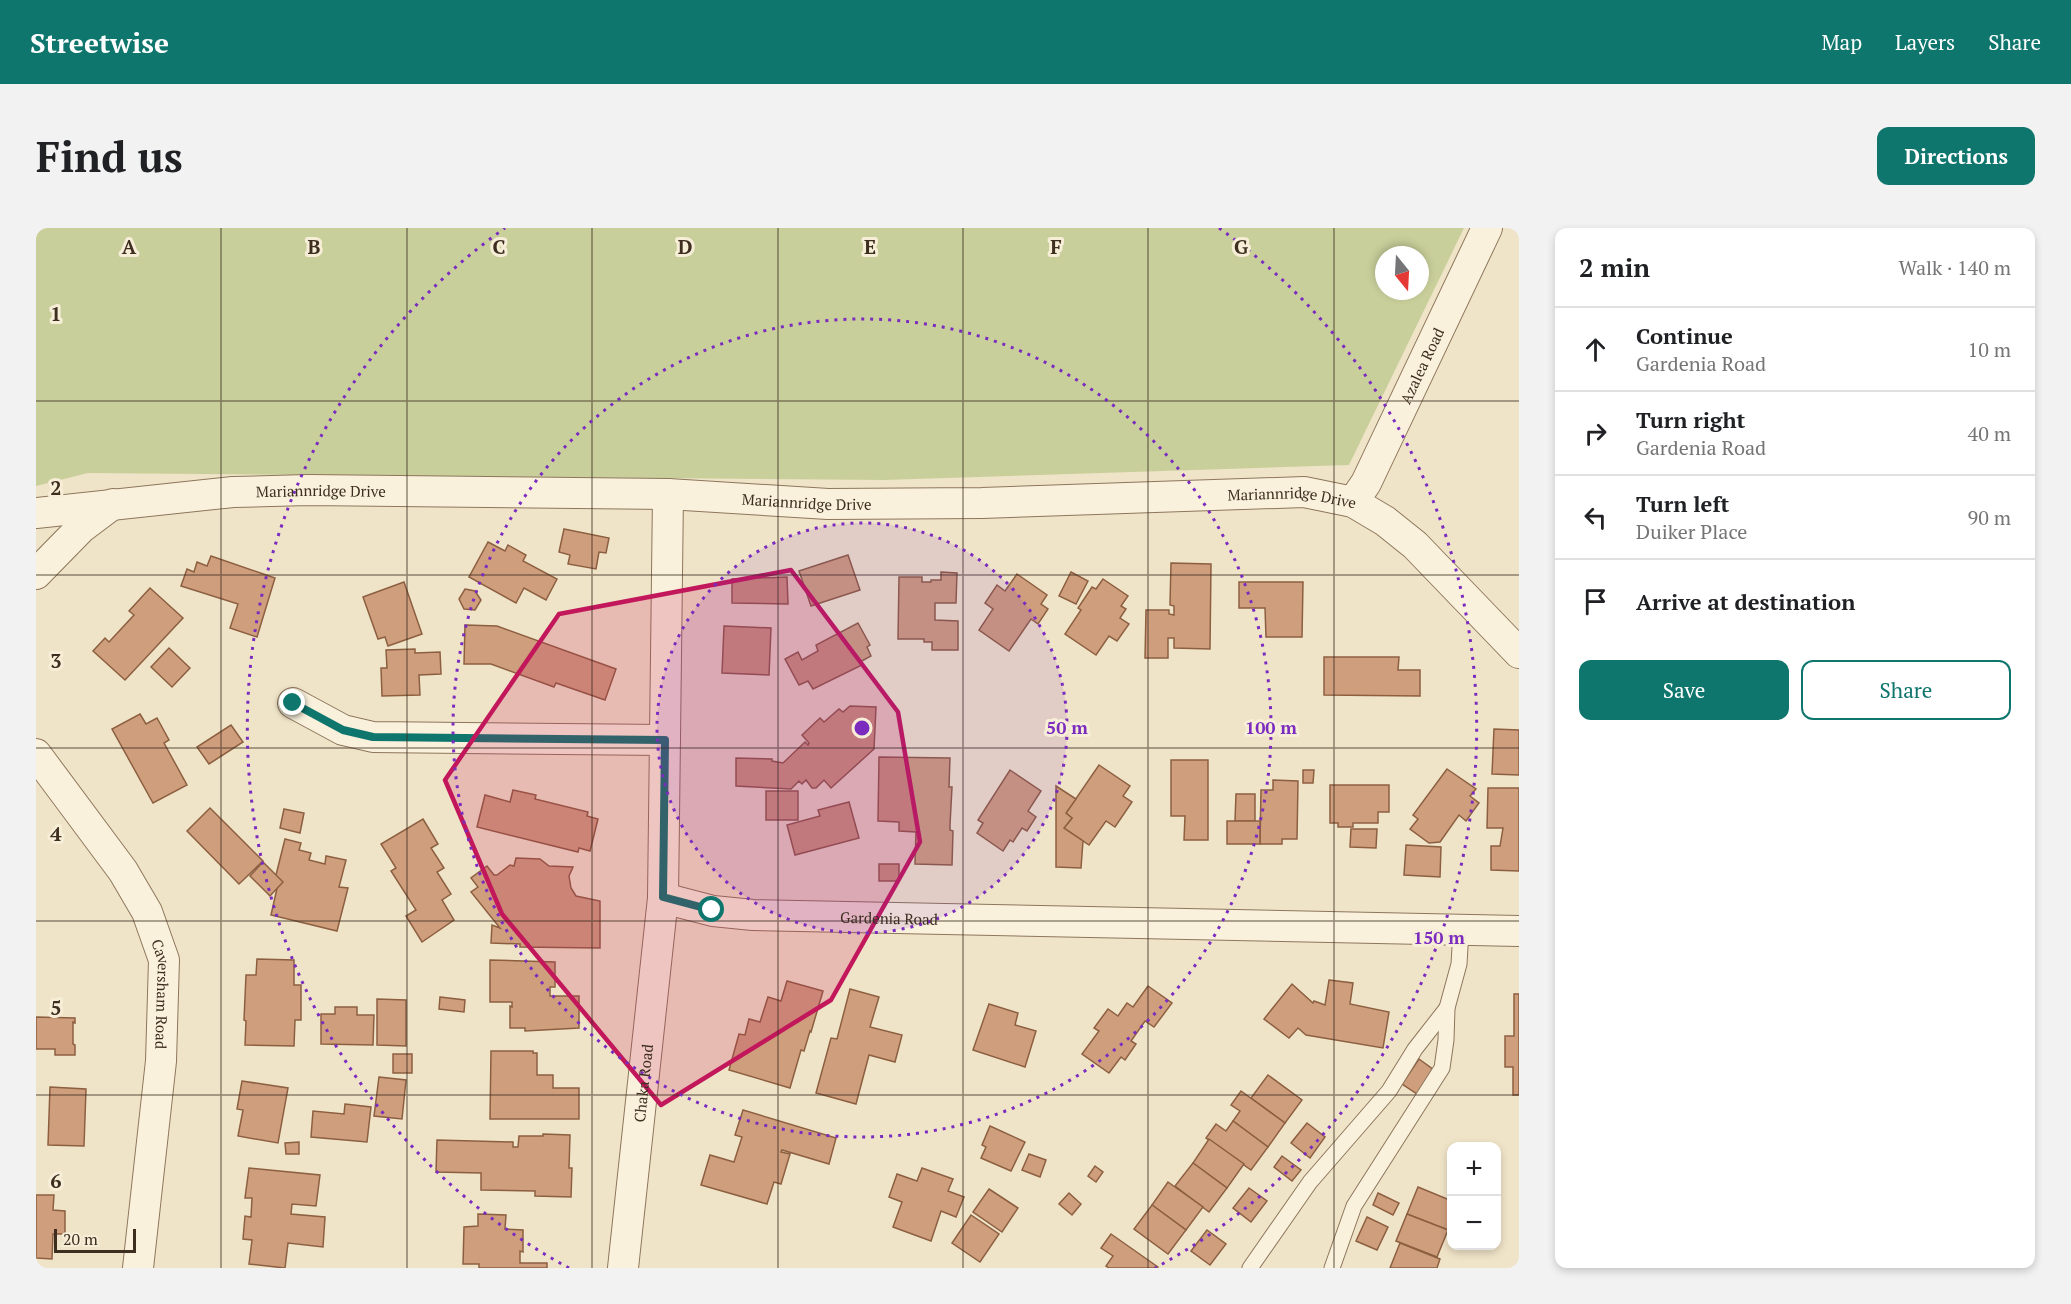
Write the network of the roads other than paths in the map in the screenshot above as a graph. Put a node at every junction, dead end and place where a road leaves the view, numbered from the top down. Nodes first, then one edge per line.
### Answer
1 (1487, 228) edge
2 (668, 494) junction
3 (1353, 502) junction
4 (113, 504) junction
5 (36, 513) edge
6 (36, 574) edge
7 (1519, 653) edge
8 (293, 703) dead end
9 (665, 740) junction
10 (36, 754) edge
11 (663, 897) junction
12 (1461, 930) junction
13 (1519, 931) edge
14 (1447, 1008) junction
15 (138, 1268) edge
16 (624, 1268) edge
17 (1250, 1268) edge
18 (1332, 1268) edge

1 - 3 street, Azalea Road
2 - 3 street, Mariannridge Drive
2 - 4 street, Mariannridge Drive
2 - 9 street
3 - 7 street, Mariannridge Drive
4 - 5 street, Mariannridge Drive
4 - 6 street
8 - 9 street
9 - 11 street
10 - 15 street, Caversham Road
11 - 12 street, Gardenia Road
11 - 16 street, Chaka Road
12 - 13 street, Gardenia Road
12 - 14 lane
14 - 17 lane
14 - 18 lane

